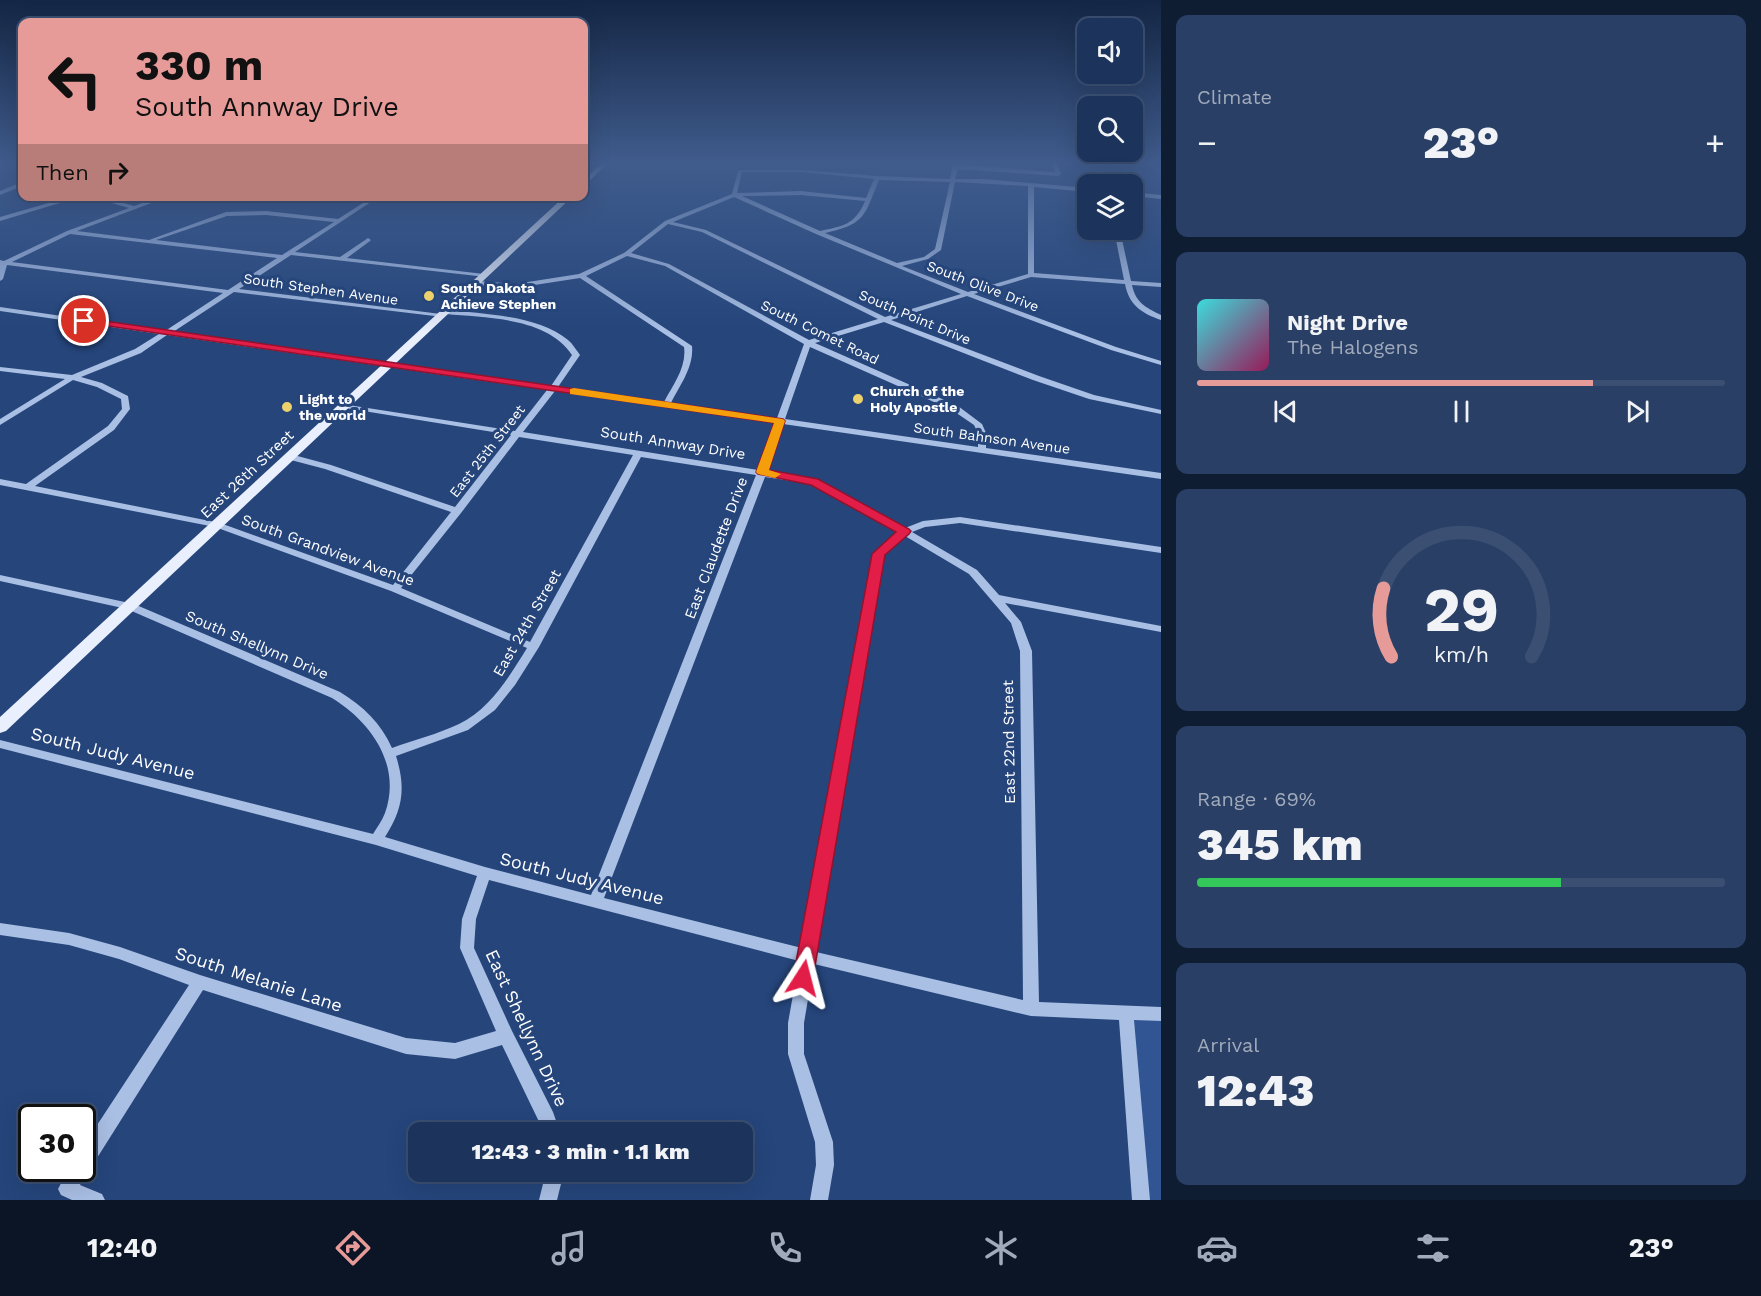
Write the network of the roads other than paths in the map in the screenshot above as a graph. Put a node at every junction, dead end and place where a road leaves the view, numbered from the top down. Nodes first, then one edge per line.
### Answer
1 (102, 220) edge
2 (209, 220) edge
3 (330, 220) edge
4 (544, 220) edge
5 (672, 220) edge
6 (789, 220) edge
7 (859, 220) edge
8 (944, 220) edge
9 (1031, 220) edge
10 (339, 221) joint
11 (667, 222) junction
12 (69, 232) junction
13 (817, 233) junction
14 (368, 240) dead end
15 (1120, 240) edge
16 (150, 241) junction
17 (626, 254) junction
18 (286, 255) junction
19 (342, 259) junction
20 (2, 263) edge
21 (898, 265) junction
22 (1032, 275) junction
23 (484, 276) junction
24 (581, 276) junction
25 (0, 279) edge
26 (1129, 282) junction
27 (477, 283) junction
28 (1161, 285) edge
29 (232, 291) junction
30 (966, 294) junction
31 (0, 309) edge
32 (443, 314) junction
33 (1161, 318) edge
34 (885, 320) junction
35 (168, 333) junction
36 (808, 343) junction
37 (1161, 363) edge
38 (389, 365) junction
39 (0, 369) edge
40 (70, 379) junction
41 (553, 388) junction
42 (666, 405) junction
43 (345, 406) junction
44 (1161, 412) edge
45 (780, 421) junction
46 (0, 423) edge
47 (518, 433) junction
48 (982, 450) junction
49 (639, 453) junction
50 (290, 457) junction
51 (762, 472) junction
52 (1161, 476) edge
53 (0, 482) edge
54 (27, 488) junction
55 (458, 511) junction
56 (217, 525) junction
57 (904, 531) junction
58 (1161, 550) edge
59 (0, 578) edge
60 (395, 589) junction
61 (997, 598) junction
62 (130, 606) junction
63 (1161, 629) edge
64 (533, 647) junction
65 (0, 727) edge
66 (0, 744) edge
67 (389, 754) junction
68 (376, 840) junction
69 (485, 873) junction
70 (596, 901) junction
71 (0, 929) edge
72 (807, 956) junction
73 (200, 982) junction
74 (1031, 1009) junction
75 (1126, 1014) junction
76 (1161, 1014) edge
77 (506, 1036) junction
78 (548, 1122) edge
79 (96, 1144) edge
80 (71, 1182) edge
81 (552, 1182) edge
82 (96, 1200) edge
83 (548, 1200) edge
84 (819, 1200) edge
85 (1141, 1200) edge

1 - 12 street
2 - 16 street
3 - 10 street
4 - 23 main road, East 26th Street
5 - 11 street
6 - 13 street, South Olive Drive
7 - 13 street
8 - 21 street
9 - 22 street
10 - 18 street
11 - 17 street
11 - 34 street, South Point Drive
12 - 16 street
12 - 20 street
13 - 21 street, South Olive Drive
14 - 19 street
15 - 26 street
16 - 18 street
17 - 24 street
17 - 36 street, South Comet Road
18 - 19 street
18 - 29 street
19 - 23 street
20 - 25 street
20 - 29 street, South Stephen Avenue
21 - 30 street, South Olive Drive
22 - 26 street
22 - 30 street
23 - 27 main road, East 26th Street
24 - 27 street
24 - 42 street
26 - 28 street
26 - 33 street
27 - 32 main road, East 26th Street
29 - 32 street, South Stephen Avenue
29 - 35 street
30 - 34 street
30 - 37 street, South Olive Drive
31 - 35 street, South Bahnson Avenue
32 - 38 main road, East 26th Street
32 - 41 street, East 25th Street
34 - 36 street
34 - 44 street, South Point Drive
35 - 38 street, South Bahnson Avenue
35 - 40 street
36 - 45 street, East Claudette Drive
36 - 48 street, South Comet Road
38 - 41 street, South Bahnson Avenue
38 - 43 main road, East 26th Street
39 - 40 street
40 - 46 street
40 - 54 street
41 - 42 street, South Bahnson Avenue
41 - 47 street, East 25th Street
42 - 45 street, South Bahnson Avenue
43 - 47 street, South Annway Drive
43 - 50 main road, East 26th Street
45 - 48 street, South Bahnson Avenue
45 - 51 street, East Claudette Drive
47 - 49 street, South Annway Drive
47 - 55 street, East 25th Street
48 - 52 street, South Bahnson Avenue
49 - 51 street, South Annway Drive
49 - 64 street, East 24th Street
50 - 55 street
50 - 56 main road, East 26th Street
51 - 57 street, South Annway Drive
51 - 70 street, East Claudette Drive
53 - 54 street, South Grandview Avenue
54 - 56 street, South Grandview Avenue
55 - 60 street, East 25th Street
56 - 60 street, South Grandview Avenue
56 - 62 main road, East 26th Street
57 - 58 street
57 - 61 street, East 22nd Street
57 - 72 street
59 - 62 street, South Shellynn Drive
60 - 64 street, South Grandview Avenue
61 - 63 street
61 - 74 street, East 22nd Street
62 - 65 main road, East 26th Street
62 - 67 street, South Shellynn Drive
64 - 67 street, East 24th Street
66 - 68 street, South Judy Avenue
67 - 68 street, South Shellynn Drive
68 - 69 street, South Judy Avenue
69 - 70 street, South Judy Avenue
69 - 77 street, East Shellynn Drive
70 - 72 street, South Judy Avenue
71 - 73 street, South Melanie Lane
72 - 74 street, South Judy Avenue
72 - 84 street
73 - 77 street, South Melanie Lane
73 - 79 street
74 - 75 street, South Judy Avenue
75 - 76 street, South Judy Avenue
75 - 85 street
77 - 78 street, East Shellynn Drive
80 - 82 street
81 - 83 street

